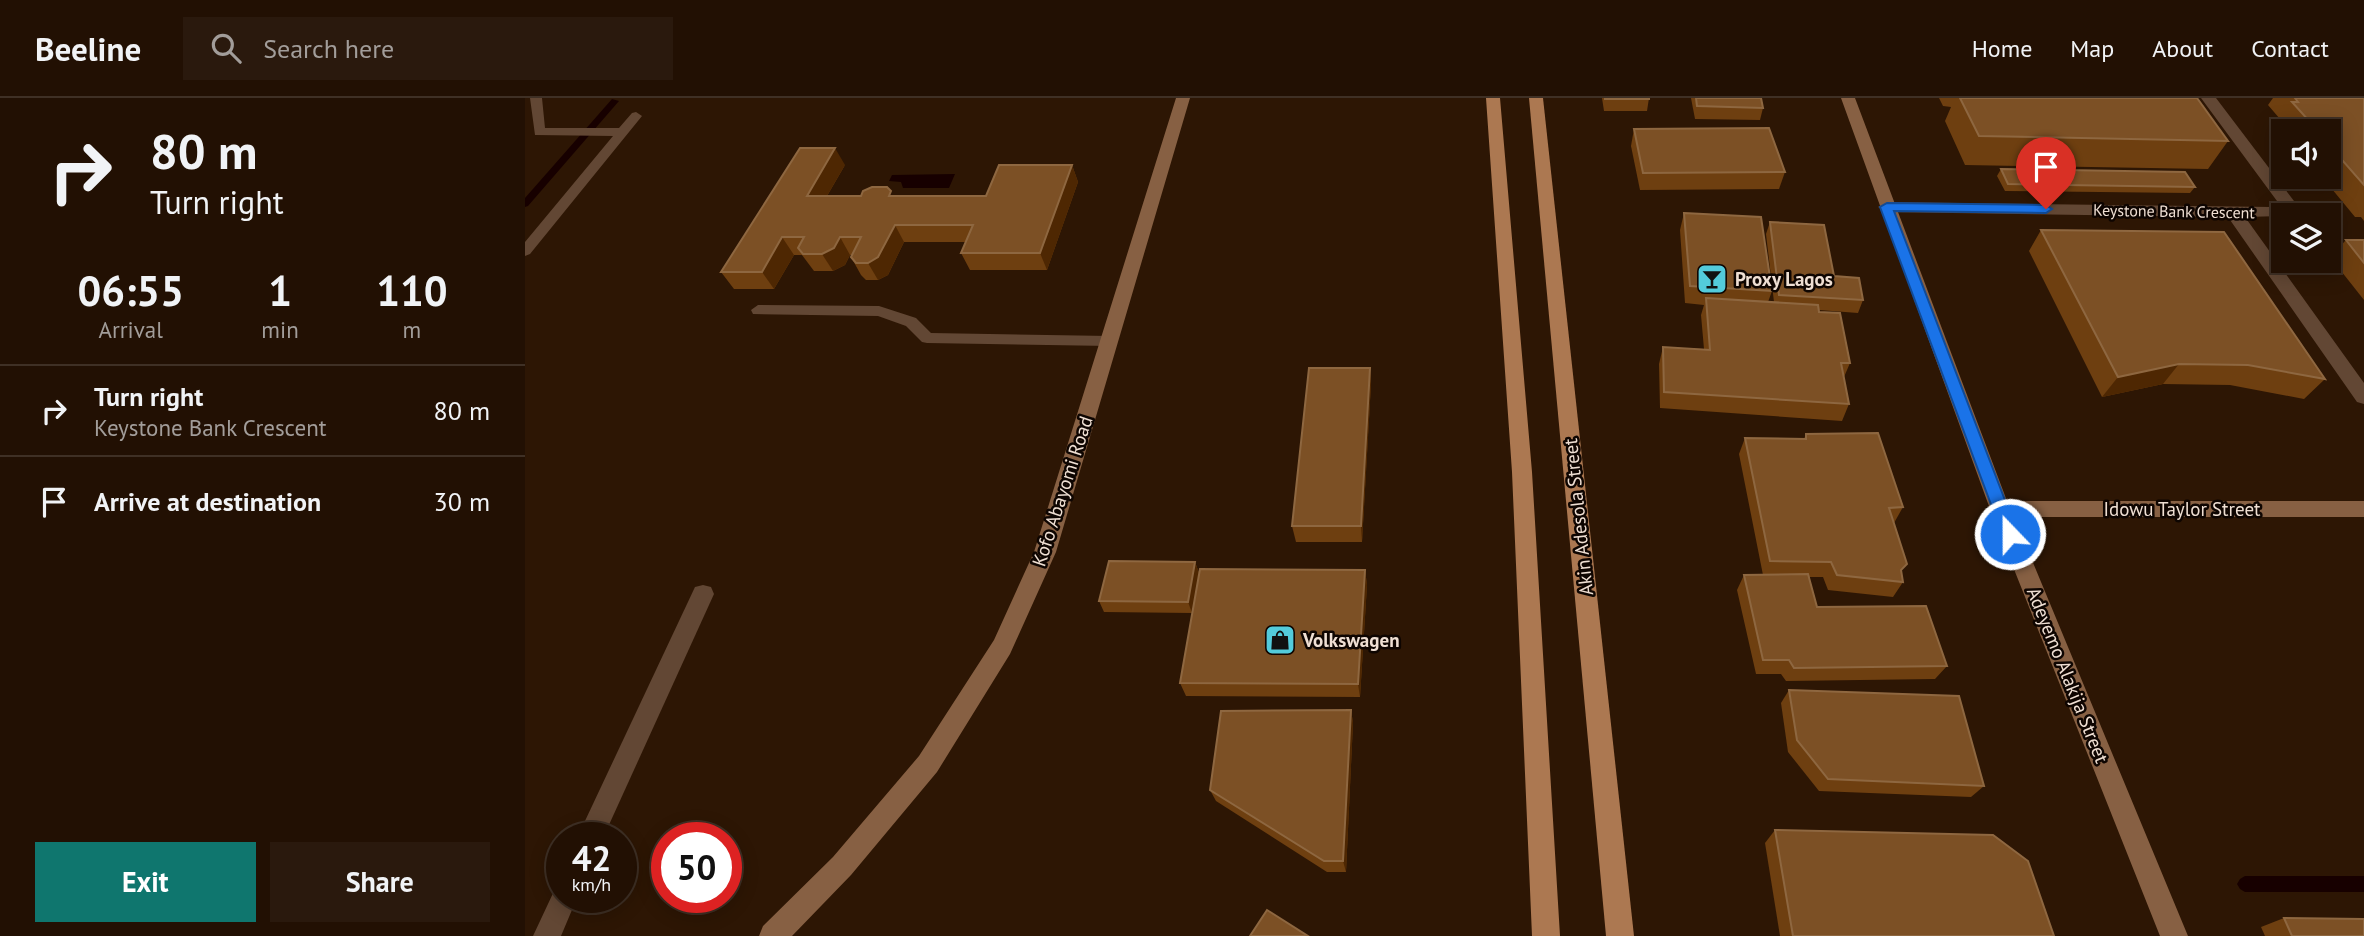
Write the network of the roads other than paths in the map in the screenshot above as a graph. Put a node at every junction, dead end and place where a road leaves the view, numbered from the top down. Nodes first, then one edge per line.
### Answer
1 (536, 98) edge
2 (1183, 98) edge
3 (1493, 98) edge
4 (1536, 98) edge
5 (1848, 98) edge
6 (2208, 98) edge
7 (636, 116) dead end
8 (622, 132) junction
9 (1887, 207) junction
10 (2233, 212) junction
11 (525, 251) edge
12 (758, 310) dead end
13 (1109, 341) junction
14 (2364, 397) edge
15 (2000, 509) junction
16 (2364, 509) edge
17 (703, 594) dead end
18 (597, 822) edge
19 (557, 913) edge
20 (547, 936) edge
21 (773, 936) edge
22 (1546, 936) edge
23 (1620, 936) edge
24 (2174, 936) edge

1 - 8 lane
2 - 13 street, Kofo Abayomi Road
3 - 22 main road
4 - 23 main road, Akin Adesola Street
5 - 9 street, Adeyemo Alakija Street
6 - 10 street, Keystone Bank Crescent
7 - 8 lane
8 - 11 lane
9 - 10 street, Keystone Bank Crescent
9 - 15 street, Adeyemo Alakija Street
10 - 14 street
12 - 13 lane
13 - 21 street, Kofo Abayomi Road
15 - 16 street, Idowu Taylor Street
15 - 24 street, Adeyemo Alakija Street
17 - 18 street
19 - 20 street

